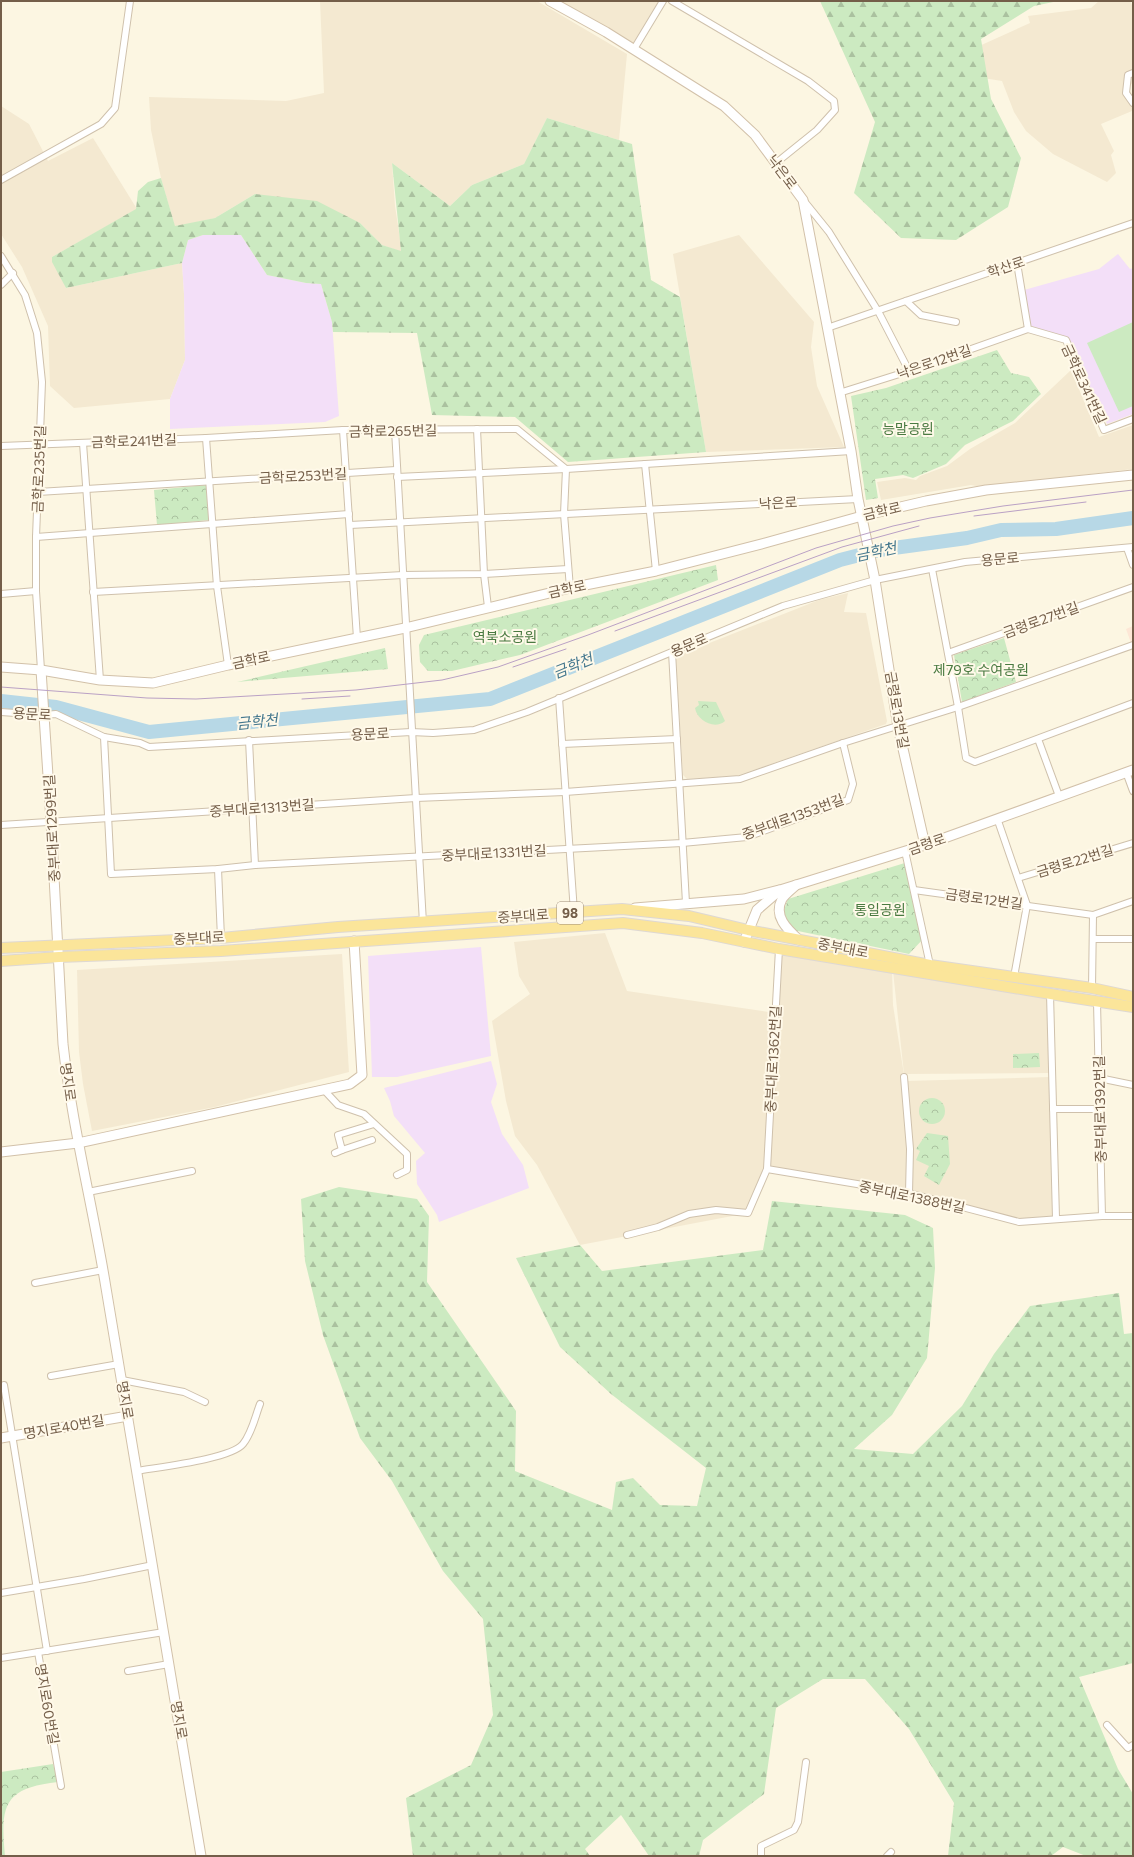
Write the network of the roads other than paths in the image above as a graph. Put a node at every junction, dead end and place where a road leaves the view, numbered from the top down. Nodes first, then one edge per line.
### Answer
1 (130, 1) edge
2 (550, 1) edge
3 (663, 1) edge
4 (672, 1) edge
5 (634, 49) junction
6 (1133, 73) edge
7 (1133, 103) edge
8 (776, 163) junction
9 (1, 180) edge
10 (803, 200) junction
11 (1133, 223) edge
12 (1, 256) edge
13 (1017, 263) junction
14 (13, 273) junction
15 (1, 285) edge
16 (906, 301) junction
17 (878, 311) junction
18 (956, 322) dead end
19 (827, 328) junction
20 (1028, 329) junction
21 (909, 371) junction
22 (839, 393) junction
23 (1133, 419) edge
24 (477, 429) junction
25 (342, 430) junction
26 (395, 430) junction
27 (206, 438) junction
28 (83, 443) junction
29 (40, 445) junction
30 (1, 446) edge
31 (851, 451) junction
32 (645, 464) junction
33 (566, 469) junction
34 (396, 470) junction
35 (346, 473) junction
36 (479, 473) junction
37 (1133, 475) edge
38 (397, 477) junction
39 (210, 481) junction
40 (86, 489) junction
41 (38, 492) junction
42 (858, 499) junction
43 (649, 510) junction
44 (349, 514) junction
45 (564, 514) junction
46 (862, 516) junction
47 (481, 518) junction
48 (400, 522) junction
49 (212, 524) junction
50 (350, 525) junction
51 (89, 533) junction
52 (36, 537) junction
53 (1130, 548) edge
54 (1133, 564) edge
55 (568, 569) junction
56 (932, 569) junction
57 (656, 571) junction
58 (484, 574) junction
59 (403, 575) junction
60 (874, 577) junction
61 (354, 579) junction
62 (217, 586) junction
63 (1133, 587) edge
64 (570, 588) junction
65 (36, 591) junction
66 (94, 592) junction
67 (1, 594) edge
68 (488, 607) junction
69 (406, 628) junction
70 (357, 638) junction
71 (1133, 645) edge
72 (672, 652) junction
73 (948, 653) junction
74 (228, 665) junction
75 (1, 667) edge
76 (40, 670) junction
77 (100, 680) junction
78 (559, 698) junction
79 (1133, 703) edge
80 (958, 707) junction
81 (1, 712) edge
82 (44, 714) junction
83 (898, 727) junction
84 (411, 732) junction
85 (104, 736) junction
86 (1038, 739) junction
87 (249, 740) junction
88 (677, 740) junction
89 (843, 743) junction
90 (562, 744) junction
91 (1130, 771) edge
92 (679, 783) junction
93 (1133, 791) edge
94 (565, 792) junction
95 (1059, 796) junction
96 (416, 798) junction
97 (252, 808) junction
98 (107, 818) junction
99 (997, 818) junction
100 (51, 822) junction
101 (1, 825) edge
102 (682, 843) junction
103 (1133, 843) edge
104 (925, 845) junction
105 (570, 849) junction
106 (905, 851) junction
107 (418, 857) junction
108 (255, 865) junction
109 (218, 869) junction
110 (1018, 878) junction
111 (797, 884) junction
112 (780, 890) junction
113 (914, 890) junction
114 (1133, 901) edge
115 (686, 903) junction
116 (1027, 905) junction
117 (622, 909) junction
118 (574, 912) junction
119 (1093, 915) junction
120 (423, 923) junction
121 (748, 930) junction
122 (221, 938) junction
123 (1093, 939) junction
124 (1133, 939) edge
125 (799, 940) junction
126 (354, 942) junction
127 (744, 942) junction
128 (58, 944) junction
129 (1, 948) edge
130 (779, 949) junction
131 (59, 957) junction
132 (1, 961) edge
133 (930, 965) junction
134 (1014, 977) junction
135 (1092, 988) junction
136 (1050, 994) junction
137 (1133, 997) edge
138 (1097, 1002) junction
139 (1133, 1007) edge
140 (904, 1077) dead end
141 (1099, 1078) junction
142 (1133, 1085) edge
143 (324, 1090) junction
144 (1053, 1108) junction
145 (1100, 1108) junction
146 (374, 1124) junction
147 (372, 1140) dead end
148 (78, 1144) junction
149 (342, 1150) junction
150 (1, 1152) edge
151 (335, 1153) dead end
152 (767, 1169) junction
153 (192, 1171) dead end
154 (397, 1175) dead end
155 (88, 1192) junction
156 (909, 1193) junction
157 (1102, 1216) junction
158 (1133, 1216) edge
159 (1056, 1218) junction
160 (627, 1235) dead end
161 (103, 1270) junction
162 (35, 1282) dead end
163 (119, 1364) junction
164 (51, 1376) dead end
165 (122, 1380) junction
166 (4, 1385) dead end
167 (205, 1402) dead end
168 (260, 1404) dead end
169 (128, 1416) junction
170 (13, 1436) junction
171 (1, 1438) edge
172 (137, 1471) junction
173 (153, 1565) junction
174 (37, 1587) junction
175 (1, 1593) edge
176 (164, 1632) junction
177 (47, 1651) junction
178 (38, 1652) junction
179 (1, 1658) edge
180 (169, 1664) junction
181 (128, 1671) dead end
182 (1107, 1724) dead end
183 (1133, 1745) edge
184 (806, 1762) dead end
185 (61, 1786) dead end
186 (202, 1856) edge
187 (761, 1856) edge

1 - 9 street
2 - 5 main road, 낙은로
3 - 5 street
4 - 8 street
5 - 8 main road, 낙은로
6 - 7 street
8 - 10 main road, 낙은로
10 - 17 street
10 - 19 main road, 낙은로
11 - 13 street, 학산로
12 - 14 street, 금학로235번길
13 - 16 street, 학산로
13 - 20 street
14 - 15 street
14 - 29 street, 금학로235번길
16 - 17 street, 학산로
16 - 18 street
17 - 19 street, 학산로
17 - 21 street
19 - 22 main road, 낙은로
20 - 21 street, 낙은로12번길
20 - 23 street, 금학로341번길
21 - 22 street, 낙은로12번길
22 - 31 main road, 낙은로
24 - 26 street, 금학로265번길
24 - 33 street, 금학로265번길
24 - 36 street
25 - 26 street, 금학로265번길
25 - 27 street
25 - 35 street, 금학로265번길
26 - 34 street
27 - 28 street, 금학로241번길
27 - 39 street
28 - 29 street
28 - 40 street, 금학로241번길
29 - 30 street
29 - 41 street, 금학로235번길
31 - 32 street
31 - 42 main road, 낙은로
32 - 33 street
32 - 43 street
33 - 36 street
33 - 45 street
34 - 35 street, 금학로253번길
34 - 38 street
35 - 39 street, 금학로253번길
35 - 44 street, 금학로265번길
36 - 38 street
36 - 47 street
37 - 46 main road, 금학로
38 - 48 street
39 - 40 street
39 - 49 street
40 - 41 street
40 - 51 street, 금학로241번길
41 - 52 street, 금학로235번길
42 - 43 street, 낙은로
42 - 46 main road, 낙은로
43 - 45 street, 낙은로
43 - 57 street
44 - 49 street
44 - 50 street, 금학로265번길
45 - 47 street, 낙은로
45 - 55 street
46 - 57 main road, 금학로
46 - 60 main road, 금령로13번길
47 - 48 street, 낙은로
47 - 58 street
48 - 50 street, 낙은로
48 - 59 street
49 - 51 street
49 - 62 street
50 - 61 street, 금학로265번길
51 - 52 street
51 - 66 street, 금학로241번길
52 - 65 street, 금학로235번길
53 - 54 street
53 - 56 street, 용문로
55 - 58 street
55 - 64 street
56 - 60 street, 용문로
56 - 73 street
57 - 64 main road, 금학로
58 - 59 street
58 - 68 street
59 - 61 street
59 - 69 street
60 - 72 street, 용문로
60 - 83 main road, 금령로13번길
61 - 62 street
61 - 70 street, 금학로265번길
62 - 66 street
62 - 74 street
63 - 73 street, 금령로27번길
64 - 68 main road, 금학로
65 - 67 street
65 - 76 street, 금학로235번길
66 - 77 street, 금학로241번길
68 - 69 main road, 금학로
69 - 70 main road, 금학로
69 - 84 street
70 - 74 main road, 금학로
71 - 80 street
72 - 78 street, 용문로
72 - 88 street
73 - 80 street
74 - 77 main road, 금학로
75 - 76 main road, 금학로
76 - 77 main road, 금학로
76 - 82 main road, 중부대로1299번길
78 - 84 street, 용문로
78 - 90 street
79 - 86 street
80 - 83 street
80 - 86 street
81 - 82 street, 용문로
82 - 85 street, 용문로
82 - 100 main road, 중부대로1299번길
83 - 89 street
83 - 104 main road, 금령로13번길
84 - 87 street, 용문로
84 - 96 street
85 - 87 street, 용문로
85 - 98 street
86 - 95 street
87 - 97 street
88 - 90 street
88 - 92 street
89 - 92 street
89 - 102 street, 중부대로1353번길
90 - 94 street
91 - 93 street
91 - 95 main road, 금령로
92 - 94 street
92 - 102 street
94 - 96 street
94 - 105 street
95 - 99 main road, 금령로
96 - 97 street, 중부대로1313번길
96 - 107 street
97 - 98 street, 중부대로1313번길
97 - 108 street
98 - 100 street, 중부대로1313번길
98 - 109 street
99 - 104 main road, 금령로
99 - 110 street, 금령로22번길
100 - 101 street, 중부대로1313번길
100 - 128 main road, 중부대로1299번길
102 - 105 street, 중부대로1331번길
102 - 115 street
103 - 110 street, 금령로22번길
104 - 106 main road, 금령로
105 - 107 street, 중부대로1331번길
105 - 118 street
106 - 111 main road, 금령로
106 - 113 street
107 - 108 street
107 - 120 street
108 - 109 street
109 - 122 street
110 - 116 street, 금령로22번길
111 - 112 main road, 금령로
111 - 125 main road
112 - 115 main road
112 - 121 main road, 금령로
113 - 116 street, 금령로12번길
113 - 133 street
114 - 119 street, 금령로12번길
115 - 117 main road
116 - 119 street, 금령로12번길
116 - 134 street
117 - 118 main road, 중부대로 / 98
117 - 121 main road, 중부대로 / 98
118 - 120 main road, 중부대로 / 98
119 - 123 street
120 - 122 main road, 중부대로 / 98
121 - 125 main road, 중부대로 / 98
121 - 127 main road, 금령로
122 - 128 main road, 중부대로 / 98
123 - 124 street
123 - 135 street
125 - 133 main road, 중부대로 / 98
126 - 127 main road, 중부대로 / 98
126 - 131 main road, 중부대로 / 98
126 - 143 main road
127 - 130 main road, 중부대로 / 98
128 - 129 main road, 중부대로 / 98
128 - 131 main road, 명지로
130 - 136 main road, 중부대로 / 98
130 - 152 street, 중부대로1362번길
131 - 132 main road, 중부대로 / 98
131 - 148 main road, 명지로
133 - 134 main road, 중부대로 / 98
134 - 135 main road, 중부대로 / 98
135 - 137 main road, 중부대로 / 98
136 - 138 main road, 중부대로 / 98
136 - 144 street
138 - 139 main road, 중부대로 / 98
138 - 141 street, 중부대로1392번길
140 - 156 street
141 - 142 street
141 - 145 street, 중부대로1392번길
143 - 146 street
143 - 148 main road
144 - 145 street
144 - 159 street
145 - 157 street, 중부대로1392번길
146 - 149 street
146 - 154 street
147 - 149 street
148 - 150 main road
148 - 155 main road, 명지로
149 - 151 street
152 - 156 street, 중부대로1388번길
152 - 160 street
153 - 155 street
155 - 161 main road, 명지로
156 - 159 street, 중부대로1388번길
157 - 158 street, 중부대로1388번길
157 - 159 street, 중부대로1388번길
161 - 162 street
161 - 163 main road, 명지로
163 - 164 street
163 - 165 main road, 명지로
165 - 167 street
165 - 169 main road, 명지로
166 - 170 street
168 - 172 street
169 - 170 main road, 명지로40번길
169 - 172 main road, 명지로
170 - 171 main road, 명지로40번길
170 - 174 street
172 - 173 main road, 명지로
173 - 174 street
173 - 176 main road, 명지로
174 - 175 street
174 - 177 street
176 - 177 street, 명지로60번길
176 - 180 main road, 명지로
177 - 178 street, 명지로60번길
178 - 179 street
178 - 185 street, 명지로60번길
180 - 181 street
180 - 186 main road, 명지로
182 - 183 street
184 - 187 street

